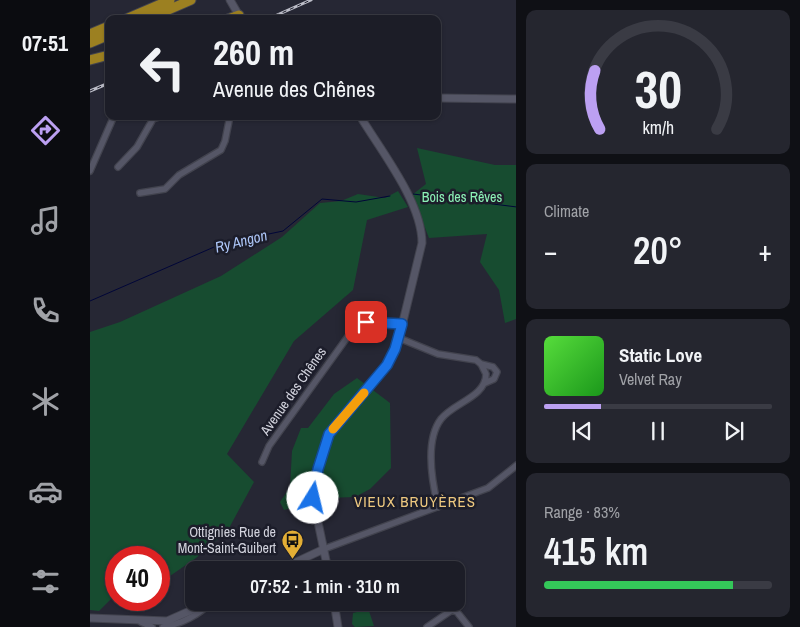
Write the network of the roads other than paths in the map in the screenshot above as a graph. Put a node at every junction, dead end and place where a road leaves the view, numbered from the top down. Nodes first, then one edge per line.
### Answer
1 (191, 0) edge
2 (230, 0) edge
3 (165, 1) edge
4 (135, 15) edge
5 (156, 15) edge
6 (239, 15) edge
7 (105, 28) edge
8 (90, 34) edge
9 (105, 37) edge
10 (90, 43) edge
11 (105, 56) edge
12 (90, 60) edge
13 (441, 98) edge
14 (516, 99) edge
15 (112, 120) edge
16 (155, 120) edge
17 (228, 120) edge
18 (362, 120) edge
19 (118, 167) dead end
20 (90, 171) edge
21 (140, 193) dead end
22 (402, 324) junction
23 (398, 338) junction
24 (482, 364) junction
25 (485, 383) junction
26 (262, 462) dead end
27 (516, 465) edge
28 (438, 506) junction
29 (324, 549) junction
30 (298, 561) edge
31 (326, 561) edge
32 (190, 611) edge
33 (202, 611) edge
34 (335, 611) edge
35 (90, 618) edge
36 (141, 622) junction
37 (152, 627) edge
38 (163, 627) edge
39 (338, 627) edge
40 (427, 627) edge
41 (469, 627) edge

1 - 5 highway
2 - 6 street
3 - 4 highway
7 - 8 highway
9 - 10 highway
11 - 12 highway
13 - 14 street
15 - 20 street
16 - 19 street
17 - 21 street
18 - 22 street
22 - 23 street
22 - 26 street, Avenue des Chênes
23 - 24 street
23 - 29 street
24 - 25 street
24 - 25 street
25 - 28 street
27 - 28 street
28 - 29 street
29 - 30 street
29 - 31 street
32 - 36 street
33 - 38 street
34 - 39 street
35 - 36 street
36 - 37 street
40 - 41 street

